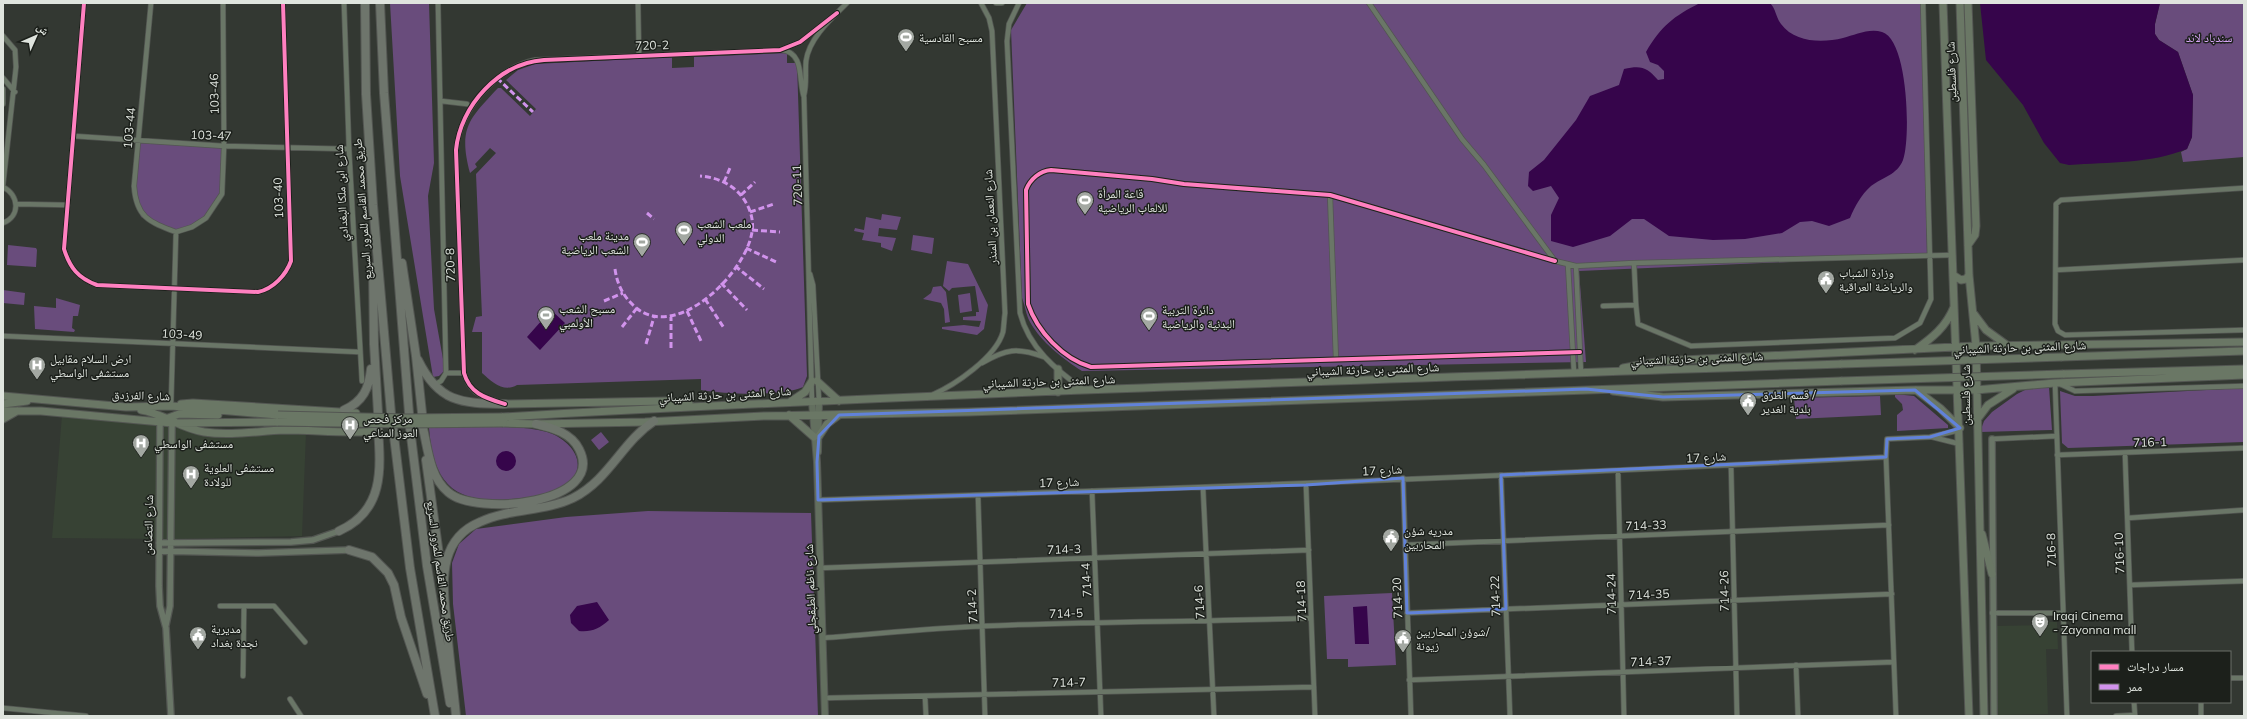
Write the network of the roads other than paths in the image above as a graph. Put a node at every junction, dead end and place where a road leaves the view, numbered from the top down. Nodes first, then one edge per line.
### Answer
1 (84, 3) edge
2 (151, 3) edge
3 (223, 3) edge
4 (283, 3) edge
5 (344, 3) edge
6 (365, 3) edge
7 (380, 3) edge
8 (438, 3) edge
9 (638, 3) edge
10 (847, 3) edge
11 (981, 3) edge
12 (996, 3) edge
13 (1002, 3) edge
14 (1019, 3) edge
15 (1369, 3) edge
16 (1923, 3) edge
17 (1943, 3) edge
18 (1960, 3) edge
19 (1968, 3) edge
20 (837, 13) junction
21 (3, 36) edge
22 (807, 37) junction
23 (812, 42) junction
24 (794, 45) junction
25 (780, 50) junction
26 (639, 56) junction
27 (794, 56) junction
28 (3, 78) edge
29 (1962, 84) junction
30 (3, 89) edge
31 (15, 92) junction
32 (804, 97) junction
33 (1972, 99) junction
34 (441, 101) junction
35 (3, 104) edge
36 (467, 104) dead end
37 (473, 105) joint
38 (73, 136) junction
39 (138, 142) junction
40 (224, 146) junction
41 (287, 148) junction
42 (349, 149) junction
43 (3, 186) edge
44 (2244, 188) edge
45 (1330, 195) junction
46 (392, 202) junction
47 (16, 204) junction
48 (68, 205) junction
49 (373, 205) junction
50 (3, 223) edge
51 (176, 232) junction
52 (1968, 245) junction
53 (1952, 255) junction
54 (1929, 257) junction
55 (2244, 260) edge
56 (1555, 261) junction
57 (1634, 263) junction
58 (1568, 265) junction
59 (1576, 266) junction
60 (2056, 270) junction
61 (1953, 275) junction
62 (1969, 275) junction
63 (174, 288) junction
64 (1954, 304) junction
65 (1636, 305) junction
66 (1972, 305) junction
67 (1603, 306) dead end
68 (2244, 330) edge
69 (3, 336) edge
70 (2244, 342) edge
71 (172, 343) junction
72 (374, 344) junction
73 (1976, 346) junction
74 (2008, 346) junction
75 (1956, 347) junction
76 (1915, 350) junction
77 (2244, 351) edge
78 (359, 352) junction
79 (1573, 352) junction
80 (1580, 352) junction
81 (416, 356) junction
82 (1046, 358) junction
83 (1336, 360) junction
84 (978, 365) junction
85 (1058, 369) junction
86 (2244, 369) edge
87 (1598, 372) junction
88 (446, 373) junction
89 (464, 373) junction
90 (1577, 373) junction
91 (2244, 375) edge
92 (362, 381) dead end
93 (815, 381) junction
94 (2057, 383) junction
95 (433, 386) junction
96 (2244, 386) edge
97 (2016, 388) junction
98 (1586, 389) junction
99 (1915, 390) junction
100 (1976, 390) junction
101 (1086, 391) junction
102 (1958, 391) junction
103 (1058, 392) junction
104 (3, 396) edge
105 (928, 397) junction
106 (41, 399) junction
107 (839, 401) junction
108 (790, 402) junction
109 (815, 402) junction
110 (3, 404) edge
111 (505, 404) junction
112 (713, 405) junction
113 (126, 407) junction
114 (172, 407) junction
115 (19, 410) junction
116 (344, 410) junction
117 (3, 412) edge
118 (356, 413) dead end
119 (378, 413) dead end
120 (408, 413) dead end
121 (422, 413) dead end
122 (391, 414) dead end
123 (789, 415) junction
124 (816, 415) junction
125 (839, 415) junction
126 (278, 418) junction
127 (3, 419) edge
128 (503, 420) junction
129 (166, 421) junction
130 (654, 421) junction
131 (1976, 422) junction
132 (536, 424) junction
133 (366, 428) dead end
134 (393, 428) dead end
135 (410, 428) dead end
136 (1960, 429) junction
137 (378, 430) joint
138 (357, 434) junction
139 (2057, 436) junction
140 (816, 437) junction
141 (1930, 437) junction
142 (1992, 439) joint
143 (1960, 444) junction
144 (2244, 448) edge
145 (2125, 453) junction
146 (2057, 455) junction
147 (1886, 457) junction
148 (1731, 465) junction
149 (1618, 472) junction
150 (1501, 475) junction
151 (1402, 478) junction
152 (1306, 484) junction
153 (1203, 488) junction
154 (1092, 491) junction
155 (978, 495) junction
156 (818, 500) junction
157 (2244, 510) edge
158 (2128, 518) junction
159 (1979, 524) junction
160 (1889, 525) junction
161 (340, 531) joint
162 (1733, 532) junction
163 (1620, 536) junction
164 (1504, 541) junction
165 (160, 543) junction
166 (171, 543) junction
167 (1405, 545) junction
168 (349, 550) joint
169 (1309, 550) junction
170 (159, 551) junction
171 (171, 552) junction
172 (1206, 553) junction
173 (1095, 558) junction
174 (980, 562) junction
175 (820, 568) junction
176 (1992, 574) junction
177 (2244, 581) edge
178 (2130, 585) junction
179 (444, 594) junction
180 (1892, 594) junction
181 (1734, 600) junction
182 (1621, 605) junction
183 (160, 606) junction
184 (170, 606) junction
185 (220, 606) dead end
186 (244, 606) junction
187 (1506, 609) junction
188 (1407, 613) junction
189 (1992, 613) junction
190 (2063, 613) junction
191 (1311, 618) junction
192 (1098, 622) junction
193 (1210, 622) junction
194 (983, 626) junction
195 (166, 628) junction
196 (823, 638) junction
197 (306, 642) dead end
198 (2132, 651) edge
199 (1894, 662) junction
200 (1796, 665) junction
201 (1736, 668) junction
202 (1623, 672) junction
203 (243, 676) dead end
204 (1508, 676) junction
205 (2231, 678) edge
206 (2244, 678) edge
207 (1409, 680) junction
208 (1314, 687) junction
209 (1213, 689) junction
210 (1100, 692) junction
211 (984, 694) junction
212 (925, 696) junction
213 (825, 698) junction
214 (290, 699) dead end
215 (2134, 703) edge
216 (2201, 703) edge
217 (3, 708) edge
218 (86, 716) edge
219 (171, 716) edge
220 (301, 716) edge
221 (434, 716) edge
222 (452, 716) edge
223 (456, 716) edge
224 (825, 716) edge
225 (926, 716) edge
226 (985, 716) edge
227 (1101, 716) edge
228 (1214, 716) edge
229 (1315, 716) edge
230 (1411, 716) edge
231 (1510, 716) edge
232 (1624, 716) edge
233 (1737, 716) edge
234 (1798, 716) edge
235 (1896, 716) edge
236 (1969, 716) edge
237 (1984, 716) edge
238 (1994, 716) edge
239 (2067, 716) edge
240 (2116, 716) edge
241 (2135, 716) edge
242 (2201, 716) edge

1 - 38 street, 103-40
2 - 39 street, 103-44
3 - 40 street, 103-46
4 - 41 street, 103-40
5 - 42 street, شارع ابن ملكا البغدادي
6 - 49 highway, طريق محمد القاسم للمرور السريع
7 - 46 highway
8 - 34 street, 720-8
9 - 26 street
10 - 20 street
11 - 84 street, شارع النعمان بن المنذر
12 - 13 street
14 - 82 street
15 - 56 street
16 - 54 street
17 - 53 main road, شارع فلسطين
18 - 29 main road, شارع فلسطين
19 - 33 main road
20 - 22 street, 720-2
20 - 23 street, 720-11
21 - 31 street
22 - 23 street
22 - 24 street, 720-2
23 - 32 street, 720-11
24 - 25 street, 720-2
24 - 27 street, 720-11
25 - 26 street, 720-2
25 - 27 street
26 - 37 street, 720-2
27 - 32 street, 720-11
28 - 31 street
29 - 33 main road
29 - 52 main road, شارع فلسطين
30 - 35 street
31 - 43 street
32 - 93 street, 720-11
33 - 52 main road
34 - 36 street
34 - 88 street, 720-8
37 - 89 street, 720-8
38 - 39 street, 103-47
38 - 48 street, 103-40
39 - 40 street, 103-47
39 - 51 street, 103-44
40 - 41 street, 103-47
40 - 51 street, 103-46
41 - 42 street, 103-47
41 - 63 street, 103-40
42 - 78 street, شارع ابن ملكا البغدادي
43 - 47 street
44 - 60 street
45 - 56 street
45 - 83 street
45 - 83 street
46 - 81 highway
46 - 120 highway
47 - 48 street
47 - 50 street
48 - 63 street, 103-40
49 - 72 highway
49 - 122 highway, طريق محمد القاسم للمرور السريع
51 - 63 street
52 - 62 main road, شارع فلسطين
53 - 54 street
53 - 61 main road, شارع فلسطين
54 - 57 street
54 - 65 street
55 - 60 street
56 - 58 street
57 - 59 street
57 - 65 street
58 - 59 street
58 - 79 street
59 - 80 street
60 - 68 street
61 - 62 main road
61 - 64 main road, شارع فلسطين
62 - 66 main road, شارع فلسطين
63 - 71 street
64 - 75 main road, شارع فلسطين
64 - 76 main road
65 - 67 street
66 - 73 main road, شارع فلسطين
66 - 74 main road
69 - 71 street, 103-49
70 - 74 main road
71 - 78 street, 103-49
71 - 114 street
72 - 116 highway
72 - 119 highway
73 - 74 main road
73 - 75 main road
73 - 100 main road, شارع فلسطين
75 - 76 main road
75 - 102 main road, شارع فلسطين
76 - 87 main road
77 - 87 main road, شارع المثنى بن حارثة الشيباني, bridge
78 - 92 street, شارع ابن ملكا البغدادي
79 - 80 street
79 - 83 street
79 - 90 street
80 - 90 street
81 - 95 highway
81 - 121 highway
82 - 84 street
82 - 85 street
84 - 105 street, شارع النعمان بن المنذر
85 - 101 street
85 - 103 main road
86 - 98 main road, شارع المثنى بن حارثة الشيباني, bridge
87 - 90 main road, شارع المثنى بن حارثة الشيباني
88 - 89 street
88 - 95 street
89 - 111 street, 720-8
90 - 101 main road, شارع المثنى بن حارثة الشيباني
91 - 94 main road
93 - 107 main road
93 - 108 main road
93 - 109 street, 720-11
94 - 96 street
94 - 97 main road
94 - 139 street, 716-8
95 - 111 highway
97 - 100 main road
97 - 131 main road
98 - 99 main road
98 - 125 main road, شارع المثنى بن حارثة الشيباني
99 - 102 main road
99 - 136 main road
100 - 102 main road
100 - 131 main road, شارع فلسطين
101 - 103 main road, شارع المثنى بن حارثة الشيباني
102 - 136 main road, شارع فلسطين
103 - 105 main road, شارع المثنى بن حارثة الشيباني
104 - 106 main road, شارع الفرزدق
105 - 107 main road, شارع المثنى بن حارثة الشيباني
106 - 110 main road
106 - 113 main road, شارع الفرزدق
107 - 109 main road, شارع المثنى بن حارثة الشيباني
108 - 109 main road, شارع المثنى بن حارثة الشيباني
108 - 112 main road, شارع المثنى بن حارثة الشيباني
109 - 124 main road, شارع ناظم الطبقجلي
111 - 112 main road
112 - 128 main road, شارع المثنى بن حارثة الشيباني
113 - 114 main road, شارع الفرزدق
113 - 129 main road
114 - 116 main road
114 - 126 main road, شارع الفرزدق
115 - 117 main road, شارع الفرزدق
115 - 127 main road
115 - 129 main road, شارع الفرزدق
116 - 118 main road
123 - 124 main road, شارع المثنى بن حارثة الشيباني
123 - 130 main road, شارع المثنى بن حارثة الشيباني
123 - 140 main road
124 - 125 main road, شارع المثنى بن حارثة الشيباني
124 - 140 main road, شارع ناظم الطبقجلي
125 - 140 main road
126 - 128 main road, bridge
126 - 129 main road, شارع الفرزدق
128 - 132 main road, شارع المثنى بن حارثة الشيباني
129 - 138 main road
129 - 165 street, شارع التضامن
129 - 166 street, شارع التضامن
130 - 132 main road, شارع المثنى بن حارثة الشيباني
130 - 179 highway
131 - 159 main road, شارع فلسطين
132 - 179 highway
133 - 138 main road
134 - 221 highway
135 - 222 highway, طريق محمد القاسم للمرور السريع
136 - 141 street
136 - 143 main road, شارع فلسطين
137 - 138 main road
137 - 161 highway
139 - 142 street
139 - 146 street, 716-8
140 - 156 main road, شارع ناظم الطبقجلي
141 - 143 street
141 - 147 street
142 - 176 street
143 - 236 main road, شارع فلسطين
144 - 145 street, 716-1
145 - 146 street, 716-1
145 - 158 street, 716-10
146 - 190 street, 716-8
147 - 148 street, شارع 17
147 - 160 street
148 - 149 street, شارع 17
148 - 162 street, 714-26
149 - 150 street, شارع 17
149 - 163 street, 714-24
150 - 151 street, شارع 17
150 - 164 street, 714-22
151 - 152 street, شارع 17
151 - 167 street, 714-20
152 - 153 street, شارع 17
152 - 169 street, 714-18
153 - 154 street, شارع 17
153 - 172 street, 714-6
154 - 155 street, شارع 17
154 - 173 street, 714-4
155 - 156 street, شارع 17
155 - 174 street, 714-2
156 - 175 main road, شارع ناظم الطبقجلي
157 - 158 street
158 - 178 street, 716-10
159 - 176 main road
159 - 237 main road, شارع فلسطين
160 - 162 street, 714-33
160 - 180 street
161 - 166 street
162 - 163 street, 714-33
162 - 181 street, 714-26
163 - 164 street, 714-33
163 - 182 street, 714-24
164 - 167 street, 714-33
164 - 187 street, 714-22
165 - 166 street
165 - 170 street, شارع التضامن
166 - 171 street, شارع التضامن
167 - 188 street, 714-20
168 - 171 street
168 - 221 highway
169 - 172 street, 714-3
169 - 191 street, 714-18
170 - 171 street
170 - 183 street, شارع التضامن
171 - 184 street, شارع التضامن
172 - 173 street, 714-3
172 - 193 street, 714-6
173 - 174 street, 714-3
173 - 192 street, 714-4
174 - 175 street, 714-3
174 - 194 street, 714-2
175 - 196 main road, شارع ناظم الطبقجلي
176 - 189 street
177 - 178 street
178 - 198 street, 716-10
179 - 223 highway
180 - 181 street, 714-35
180 - 199 street
181 - 182 street, 714-35
181 - 201 street, 714-26
182 - 187 street, 714-35
182 - 202 street, 714-24
183 - 184 street
183 - 195 street, شارع التضامن
184 - 195 street, شارع التضامن
185 - 186 street
186 - 197 street
186 - 203 street
187 - 188 street, 714-35
187 - 204 street, 714-22
188 - 207 street, 714-20
189 - 190 street
189 - 238 street
190 - 239 street, 716-8
191 - 193 street, 714-5
191 - 208 street, 714-18
192 - 193 street, 714-5
192 - 194 street, 714-5
192 - 210 street, 714-4
193 - 209 street, 714-6
194 - 196 street, 714-5
194 - 211 street, 714-2
195 - 219 street, شارع التضامن
196 - 213 main road, شارع ناظم الطبقجلي
199 - 200 street, 714-37
199 - 235 street
200 - 201 street, 714-37
200 - 234 street
201 - 202 street, 714-37
201 - 233 street, 714-26
202 - 204 street, 714-37
202 - 232 street, 714-24
204 - 207 street, 714-37
204 - 231 street, 714-22
205 - 206 street
207 - 230 street, 714-20
208 - 209 street, 714-7
208 - 229 street, 714-18
209 - 210 street, 714-7
209 - 228 street, 714-6
210 - 211 street, 714-7
210 - 227 street, 714-4
211 - 212 street, 714-7
211 - 226 street, 714-2
212 - 213 street, 714-7
212 - 225 street
213 - 224 main road, شارع ناظم الطبقجلي
214 - 220 street
215 - 241 street
216 - 242 street
217 - 218 street
240 - 241 street

